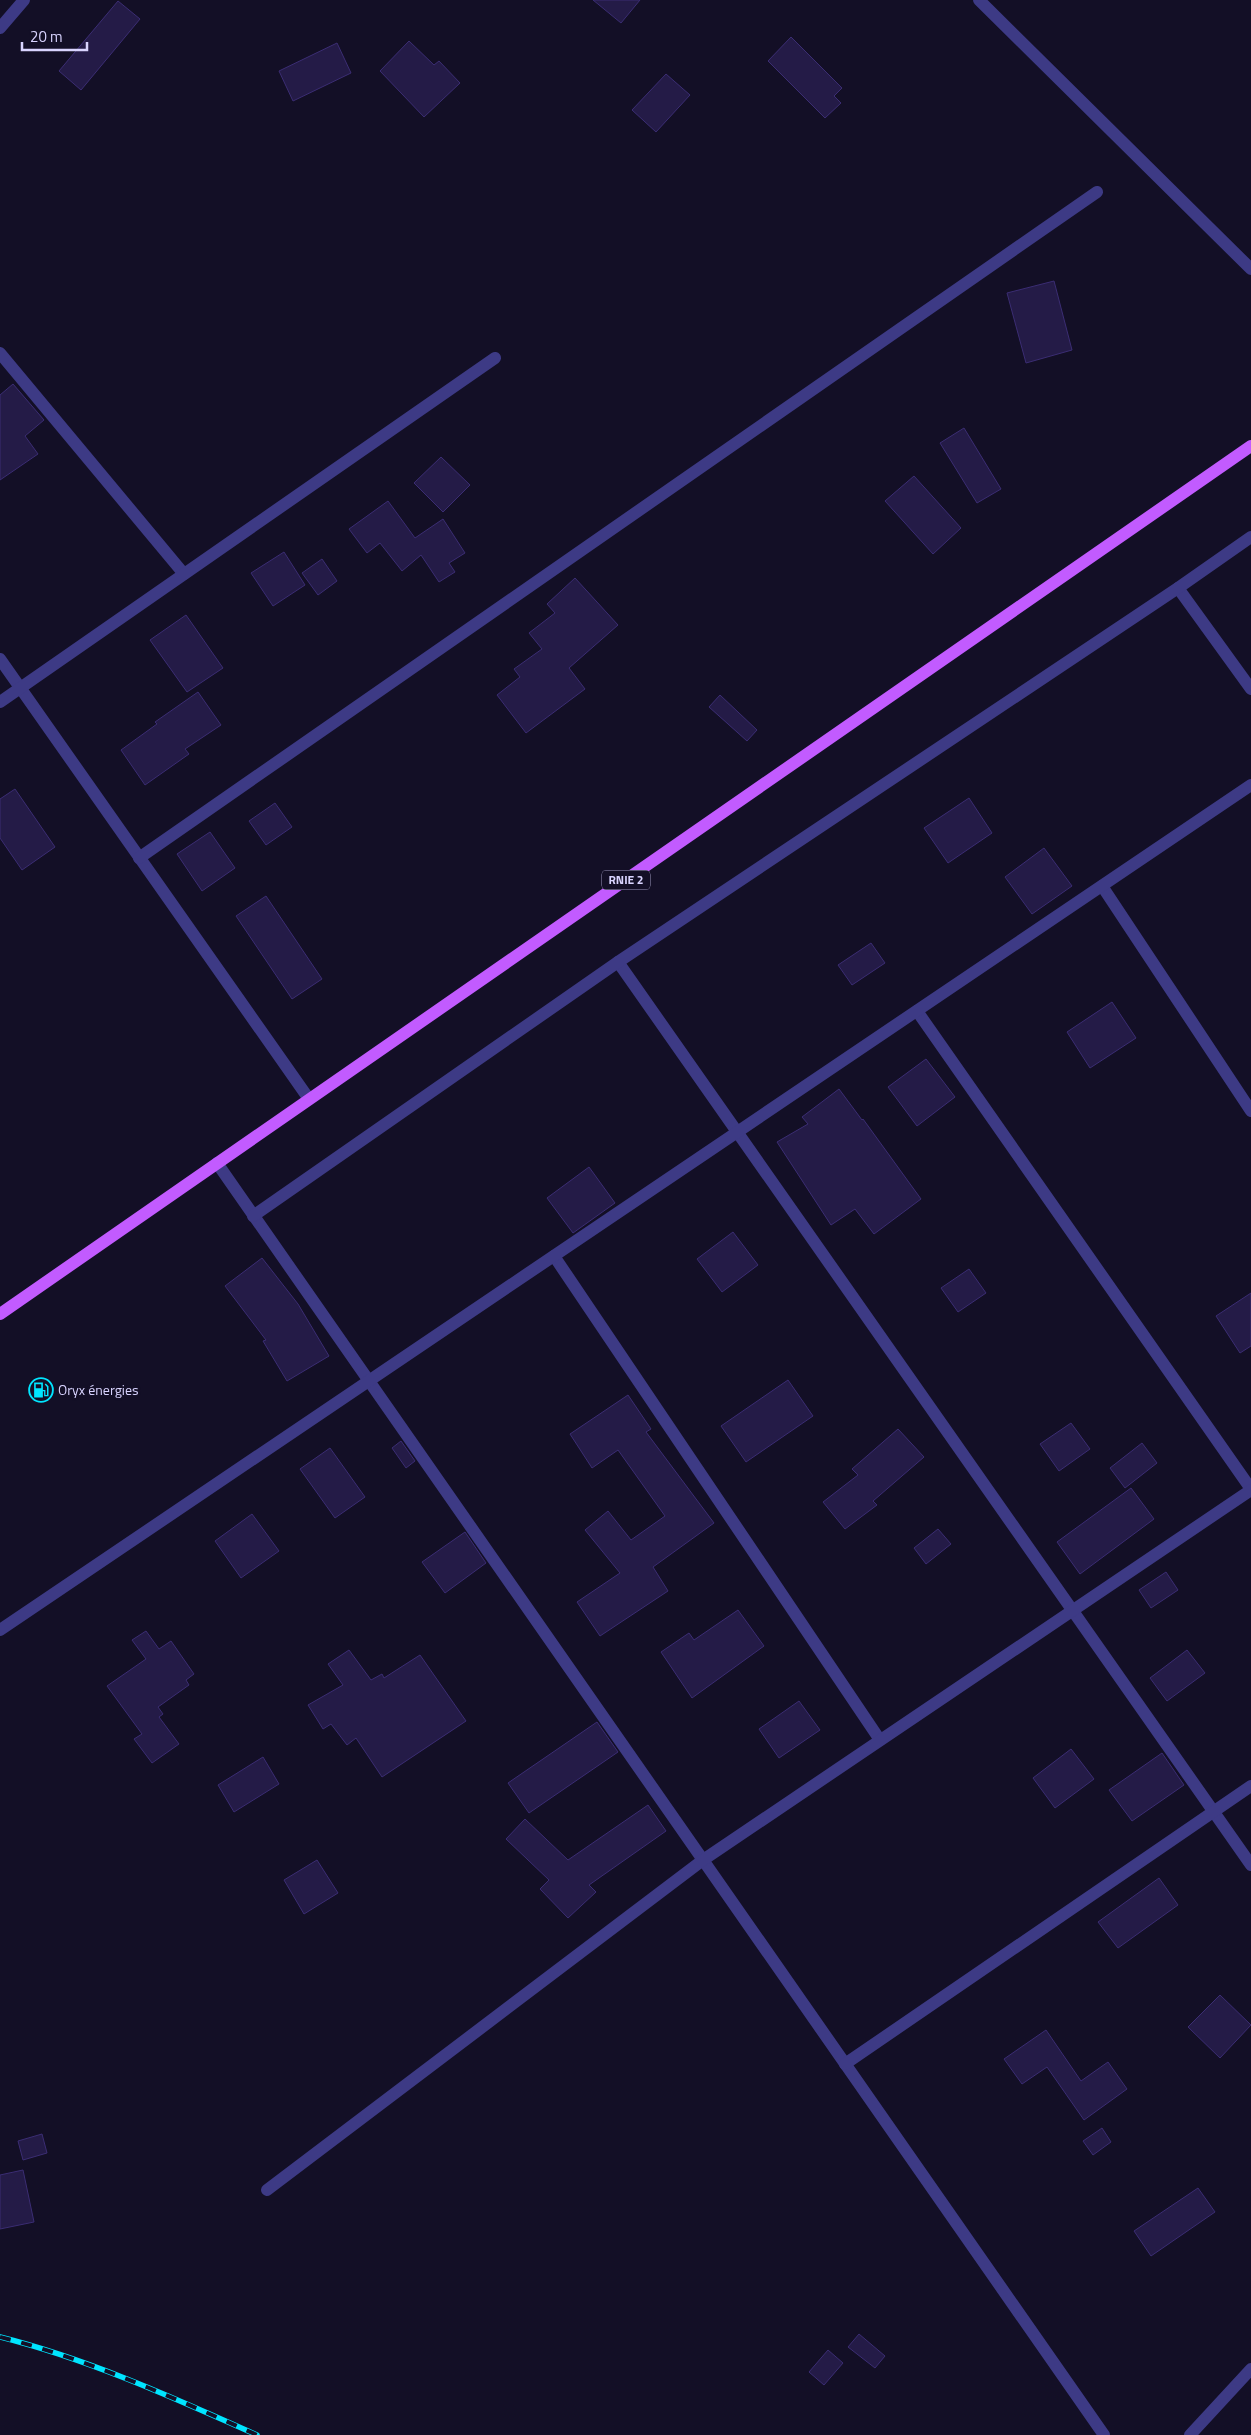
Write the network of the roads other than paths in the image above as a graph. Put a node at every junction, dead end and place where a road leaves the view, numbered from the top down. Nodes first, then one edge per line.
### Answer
1 (24, 0) edge
2 (979, 0) edge
3 (0, 28) edge
4 (1097, 192) dead end
5 (1251, 270) edge
6 (0, 353) edge
7 (495, 358) dead end
8 (1251, 446) edge
9 (1251, 537) edge
10 (184, 574) junction
11 (1178, 588) junction
12 (0, 659) edge
13 (20, 688) junction
14 (1251, 689) edge
15 (0, 702) edge
16 (1251, 785) edge
17 (139, 858) junction
18 (1102, 886) junction
19 (618, 962) junction
20 (917, 1011) junction
21 (309, 1099) junction
22 (1251, 1111) edge
23 (738, 1132) junction
24 (217, 1164) junction
25 (253, 1216) junction
26 (554, 1256) junction
27 (0, 1314) edge
28 (369, 1382) junction
29 (1251, 1489) edge
30 (1072, 1610) junction
31 (0, 1630) edge
32 (880, 1740) junction
33 (1251, 1786) edge
34 (1214, 1811) junction
35 (703, 1860) junction
36 (1251, 1865) edge
37 (845, 2064) junction
38 (267, 2190) dead end
39 (1251, 2369) edge
40 (1104, 2435) edge
41 (1190, 2435) edge

1 - 3 street
2 - 5 street
4 - 17 street
6 - 10 street
7 - 10 street
8 - 21 main road, RNIE 2
9 - 11 street
10 - 13 street
11 - 14 street
11 - 19 street
12 - 13 street
13 - 15 street
13 - 17 street
16 - 18 street
17 - 21 street
18 - 20 street
18 - 22 street
19 - 23 street
19 - 25 street
20 - 23 street
20 - 29 street
21 - 24 main road, RNIE 2
23 - 26 street
23 - 30 street
24 - 25 street
24 - 27 main road, RNIE 2
25 - 28 street
26 - 28 street
26 - 32 street
28 - 31 street
28 - 35 street
29 - 30 street
30 - 32 street
30 - 34 street
32 - 35 street
33 - 34 street
34 - 36 street
34 - 37 street
35 - 37 street
35 - 38 street
37 - 40 street
39 - 41 street

